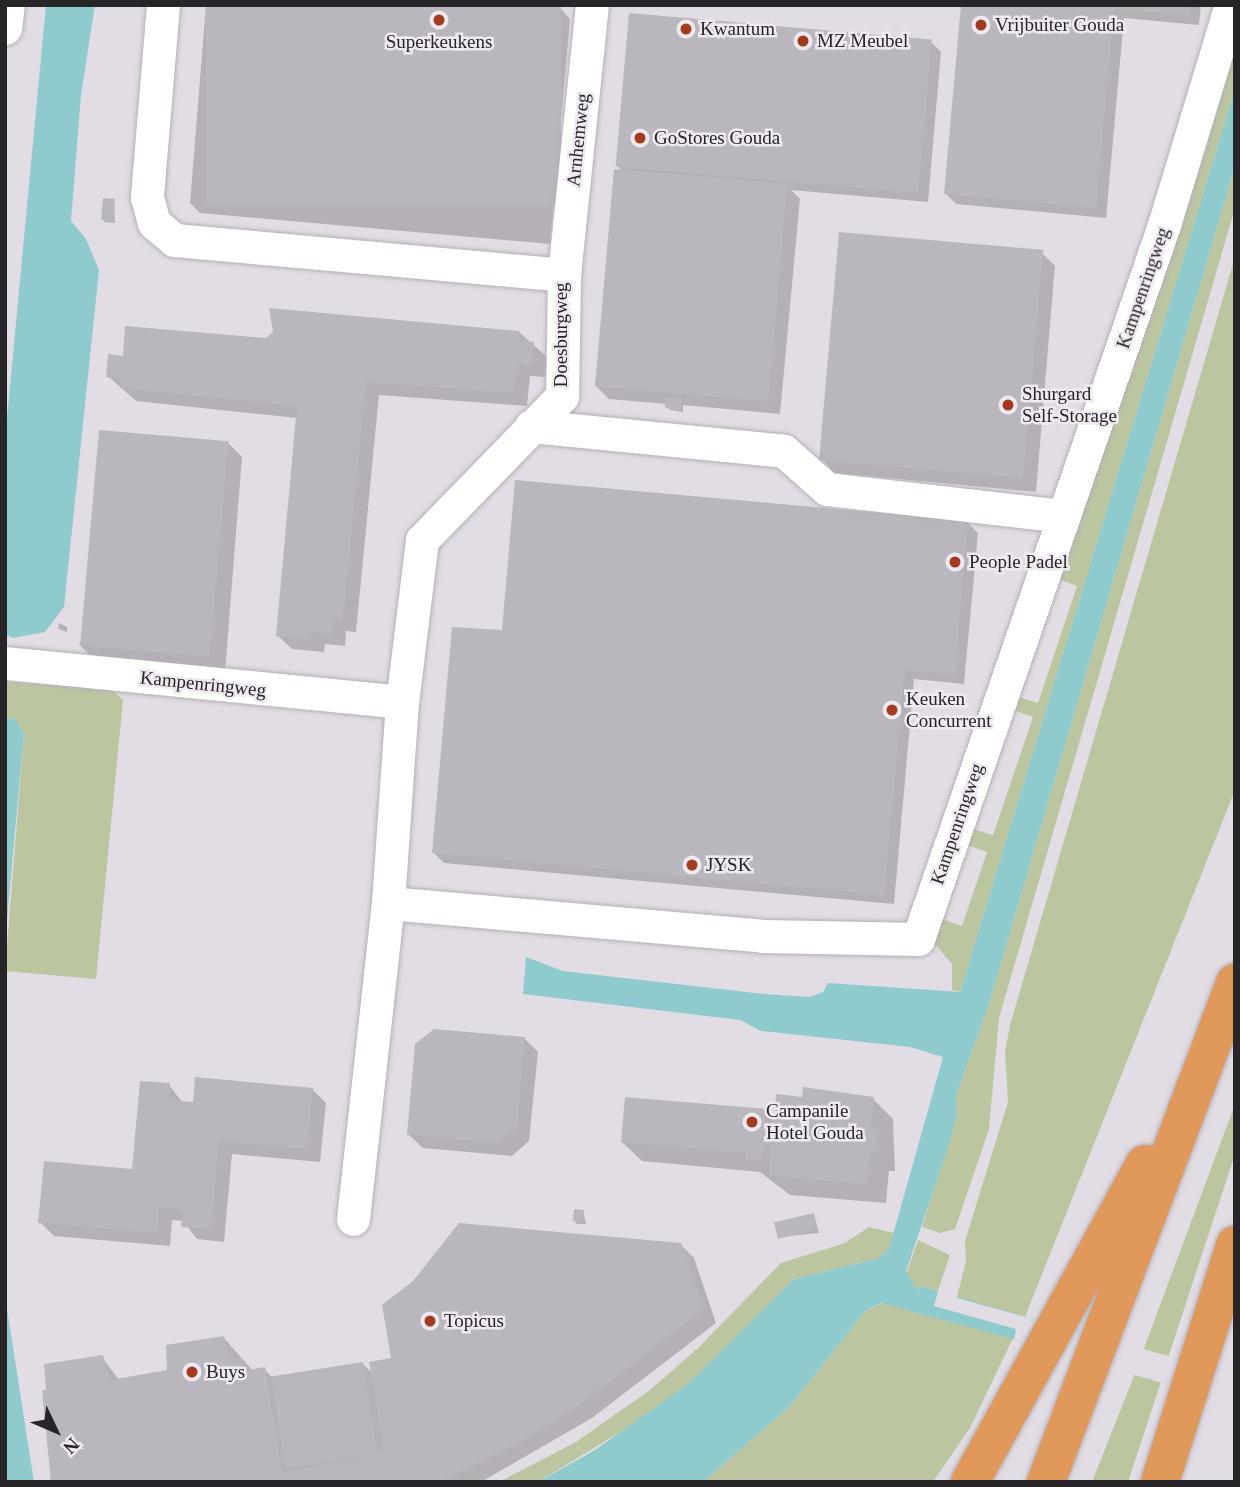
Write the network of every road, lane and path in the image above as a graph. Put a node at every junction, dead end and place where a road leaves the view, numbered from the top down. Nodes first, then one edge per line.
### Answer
1 (8, 5) edge
2 (163, 5) edge
3 (592, 5) edge
4 (1231, 5) edge
5 (5, 28) edge
6 (564, 275) junction
7 (531, 426) junction
8 (1063, 516) junction
9 (5, 663) edge
10 (402, 702) junction
11 (388, 903) junction
12 (1235, 983) edge
13 (1217, 1029) junction
14 (353, 1219) dead end
15 (1235, 1245) edge
16 (970, 1482) edge
17 (1046, 1482) edge
18 (1160, 1482) edge

1 - 5 street
2 - 6 street, Doesburgweg
3 - 6 street, Arnhemweg
4 - 8 street, Kampenringweg
6 - 7 street, Doesburgweg
7 - 8 street
7 - 10 street
8 - 11 street, Kampenringweg
9 - 10 street, Kampenringweg
10 - 11 street
11 - 14 street
12 - 13 highway
13 - 16 highway
13 - 17 highway
15 - 18 highway

